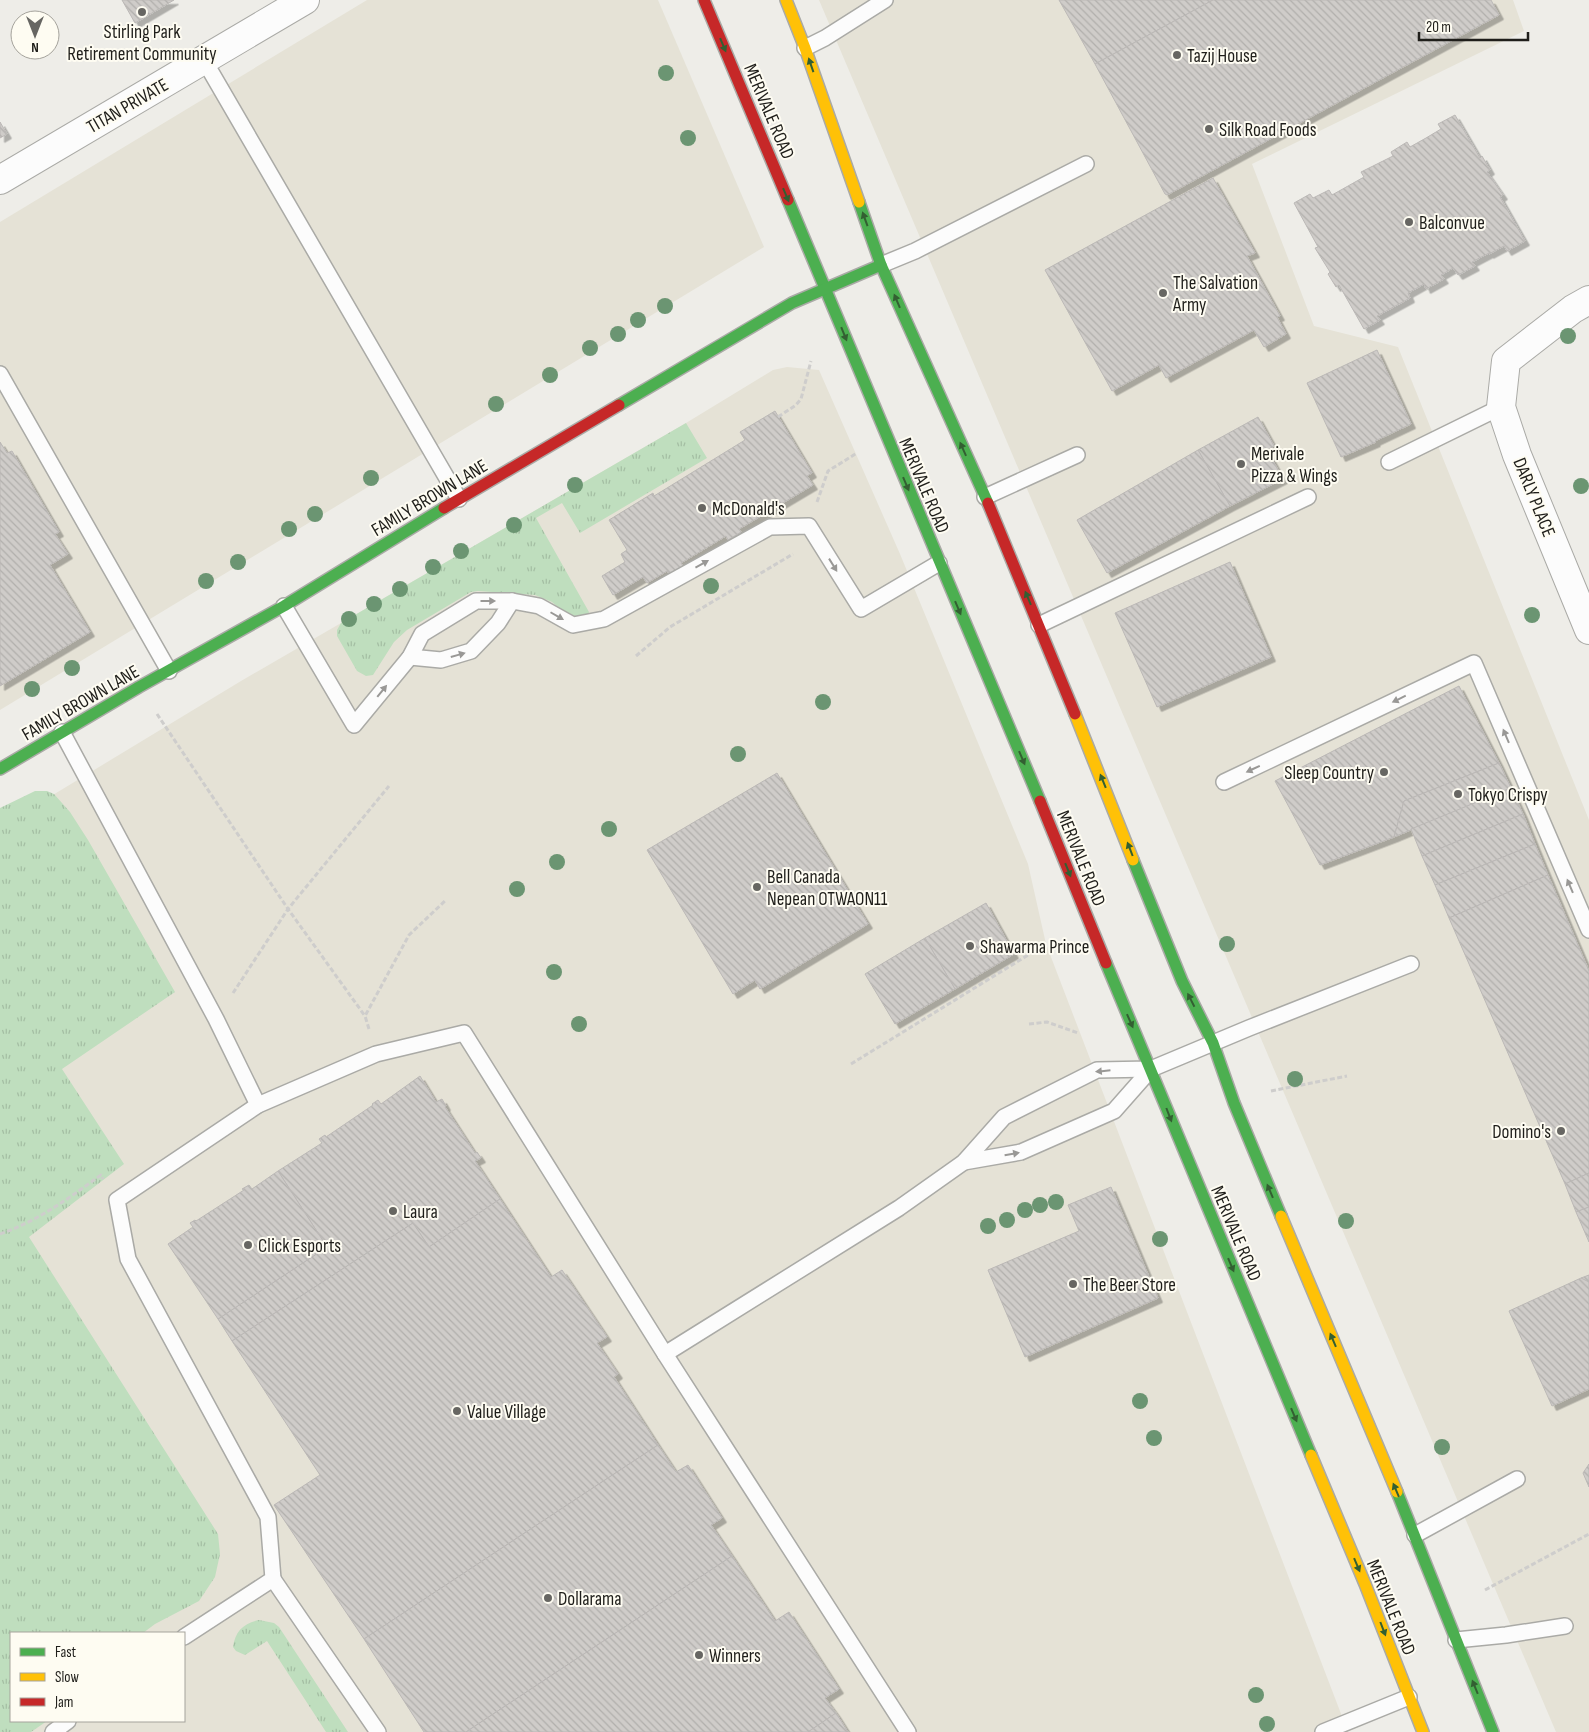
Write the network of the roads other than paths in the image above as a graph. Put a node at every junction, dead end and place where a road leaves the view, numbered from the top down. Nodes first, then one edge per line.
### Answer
1 (305, 0) edge
2 (704, 0) edge
3 (786, 0) edge
4 (885, 0) edge
5 (804, 48) junction
6 (204, 60) junction
7 (1086, 164) dead end
8 (0, 180) edge
9 (881, 264) junction
10 (825, 289) junction
11 (1589, 300) edge
12 (0, 374) edge
13 (1501, 407) junction
14 (1077, 455) dead end
15 (1389, 462) dead end
16 (985, 497) junction
17 (1308, 497) dead end
18 (459, 499) junction
19 (939, 564) junction
20 (512, 601) junction
21 (284, 606) junction
22 (1039, 625) junction
23 (1589, 630) edge
24 (410, 657) junction
25 (169, 670) junction
26 (62, 732) junction
27 (0, 769) edge
28 (1224, 782) dead end
29 (1589, 930) edge
30 (1411, 964) dead end
31 (1213, 1043) junction
32 (1152, 1069) junction
33 (258, 1105) junction
34 (964, 1162) junction
35 (666, 1354) junction
36 (1517, 1479) dead end
37 (1415, 1535) junction
38 (273, 1579) junction
39 (1565, 1626) dead end
40 (185, 1636) edge
41 (1456, 1640) junction
42 (1409, 1696) junction
43 (67, 1722) edge
44 (53, 1732) edge
45 (378, 1732) edge
46 (908, 1732) edge
47 (1323, 1732) edge
48 (1424, 1732) edge
49 (1493, 1732) edge

1 - 6 street, TITAN PRIVATE
2 -> 10 main road, MERIVALE ROAD
3 - 5 main road
4 - 5 lane
9 -> 5 main road
6 - 8 street, TITAN PRIVATE
6 - 18 lane
7 - 9 lane
9 - 10 main road, FAMILY BROWN LANE
16 -> 9 main road
10 - 18 main road, FAMILY BROWN LANE
10 -> 19 main road, MERIVALE ROAD
11 - 13 street, DARLY PLACE
12 - 25 lane
13 - 15 lane
13 - 23 street, DARLY PLACE
14 - 16 lane
22 -> 16 main road
17 - 22 lane
18 - 21 main road, FAMILY BROWN LANE
20 -> 19 lane
19 -> 32 main road, MERIVALE ROAD
24 -> 20 lane
24 -> 20 lane
21 -> 24 lane
21 - 25 main road, FAMILY BROWN LANE
31 -> 22 main road
25 - 26 main road, FAMILY BROWN LANE
26 - 27 main road, FAMILY BROWN LANE
26 - 33 lane
29 -> 28 lane
30 - 31 lane
31 - 32 lane
37 -> 31 main road
34 -> 32 lane
32 -> 34 lane
32 -> 42 main road, MERIVALE ROAD
33 - 35 lane
33 - 38 lane
34 - 35 lane
35 - 46 lane
36 - 37 lane
37 - 41 main road
38 - 40 lane
38 - 45 lane
39 - 41 lane
49 -> 41 main road
42 - 47 lane
42 - 48 main road, MERIVALE ROAD
43 - 44 lane

